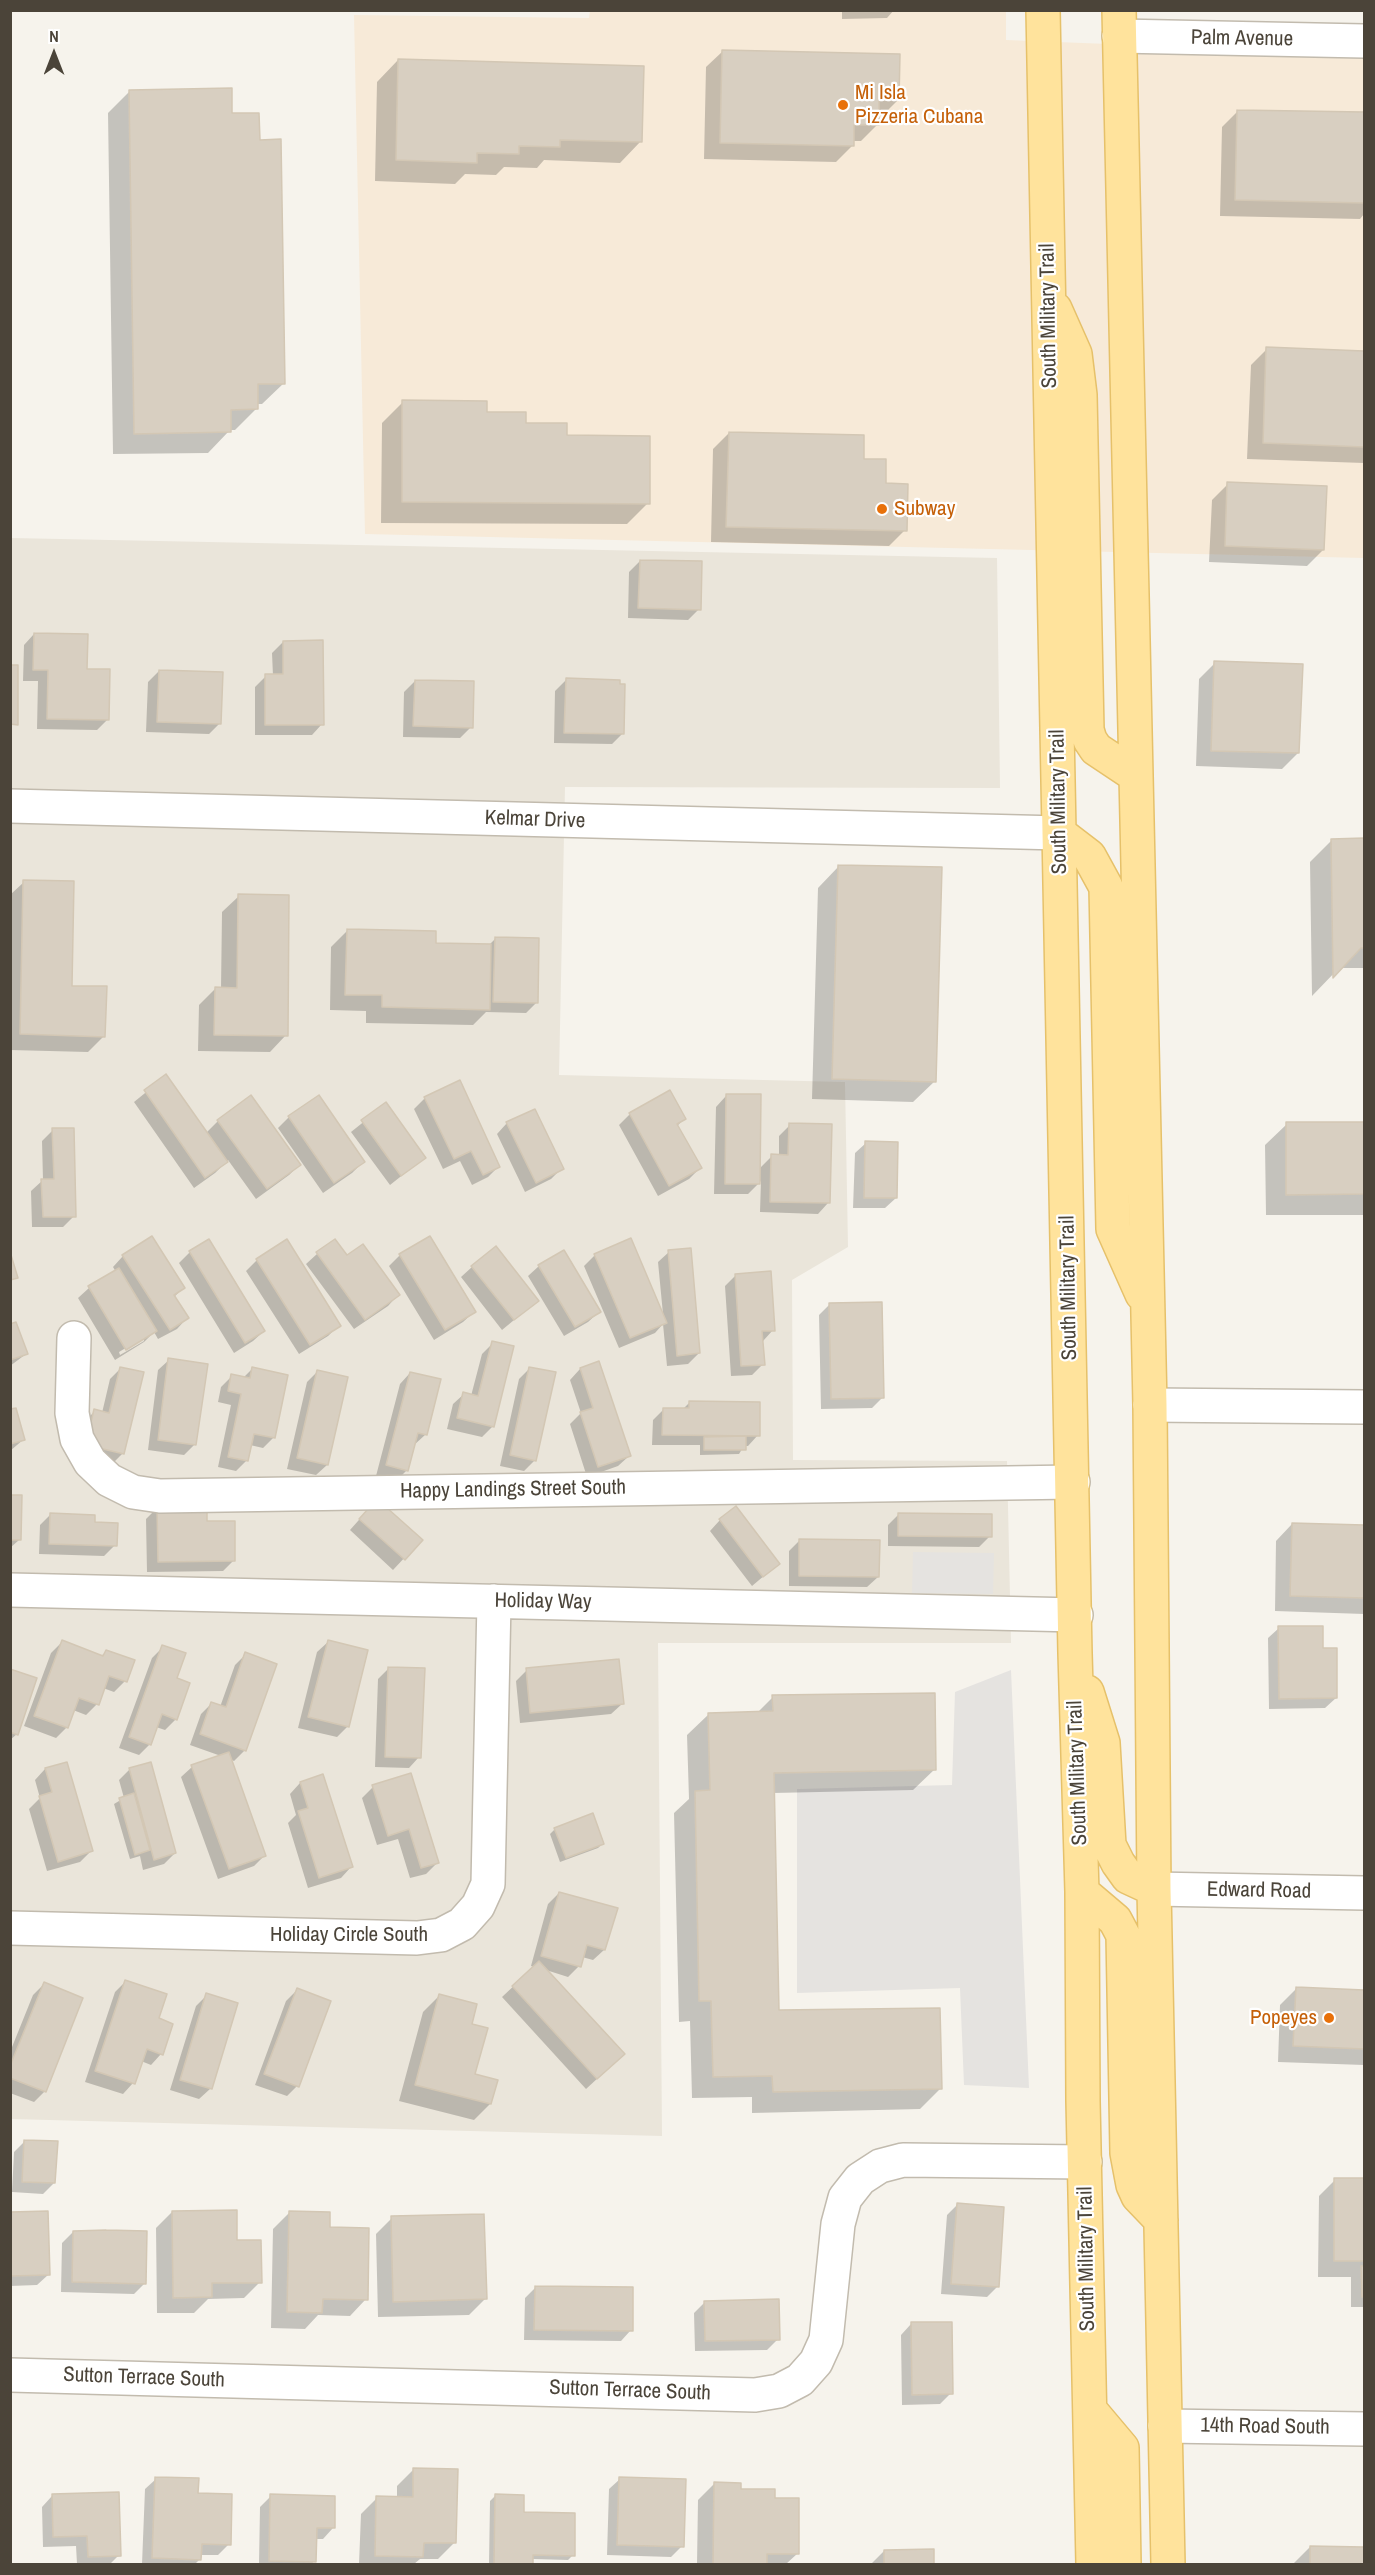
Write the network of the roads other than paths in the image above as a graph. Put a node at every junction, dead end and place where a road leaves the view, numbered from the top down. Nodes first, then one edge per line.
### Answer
1 (1043, 10) edge
2 (1119, 23) edge
3 (1365, 41) edge
4 (1049, 296) junction
5 (1135, 775) junction
6 (10, 806) edge
7 (1059, 833) junction
8 (1148, 1307) junction
9 (74, 1338) dead end
10 (1150, 1405) junction
11 (1365, 1407) edge
12 (1073, 1482) junction
13 (10, 1590) edge
14 (494, 1601) junction
15 (1076, 1615) junction
16 (1075, 1653) junction
17 (1154, 1889) junction
18 (1082, 1892) junction
19 (1365, 1893) edge
20 (10, 1928) edge
21 (1085, 2162) junction
22 (1161, 2220) junction
23 (10, 2375) edge
24 (1090, 2410) junction
25 (1165, 2426) junction
26 (1365, 2429) edge
27 (1093, 2565) edge
28 (1124, 2565) edge
29 (1168, 2565) edge

1 - 4 main road, South Military Trail
2 - 3 street, Palm Avenue
2 - 5 main road
4 - 5 main road
4 - 7 main road, South Military Trail
5 - 8 main road
6 - 7 street, Kelmar Drive
7 - 8 main road
7 - 12 main road, South Military Trail
8 - 10 main road
9 - 12 street, Happy Landings Street South
10 - 11 street
10 - 17 main road
12 - 15 main road, South Military Trail
13 - 14 street, Holiday Way
14 - 15 street, Holiday Way
14 - 20 street, Holiday Circle South
15 - 16 main road, South Military Trail
16 - 17 main road
16 - 18 main road, South Military Trail
17 - 19 street, Edward Road
17 - 22 main road
18 - 21 main road, South Military Trail
18 - 22 main road
21 - 23 street, Sutton Terrace South
21 - 24 main road, South Military Trail
22 - 25 main road
24 - 27 main road, South Military Trail
24 - 28 main road
25 - 26 street, 14th Road South
25 - 29 main road

